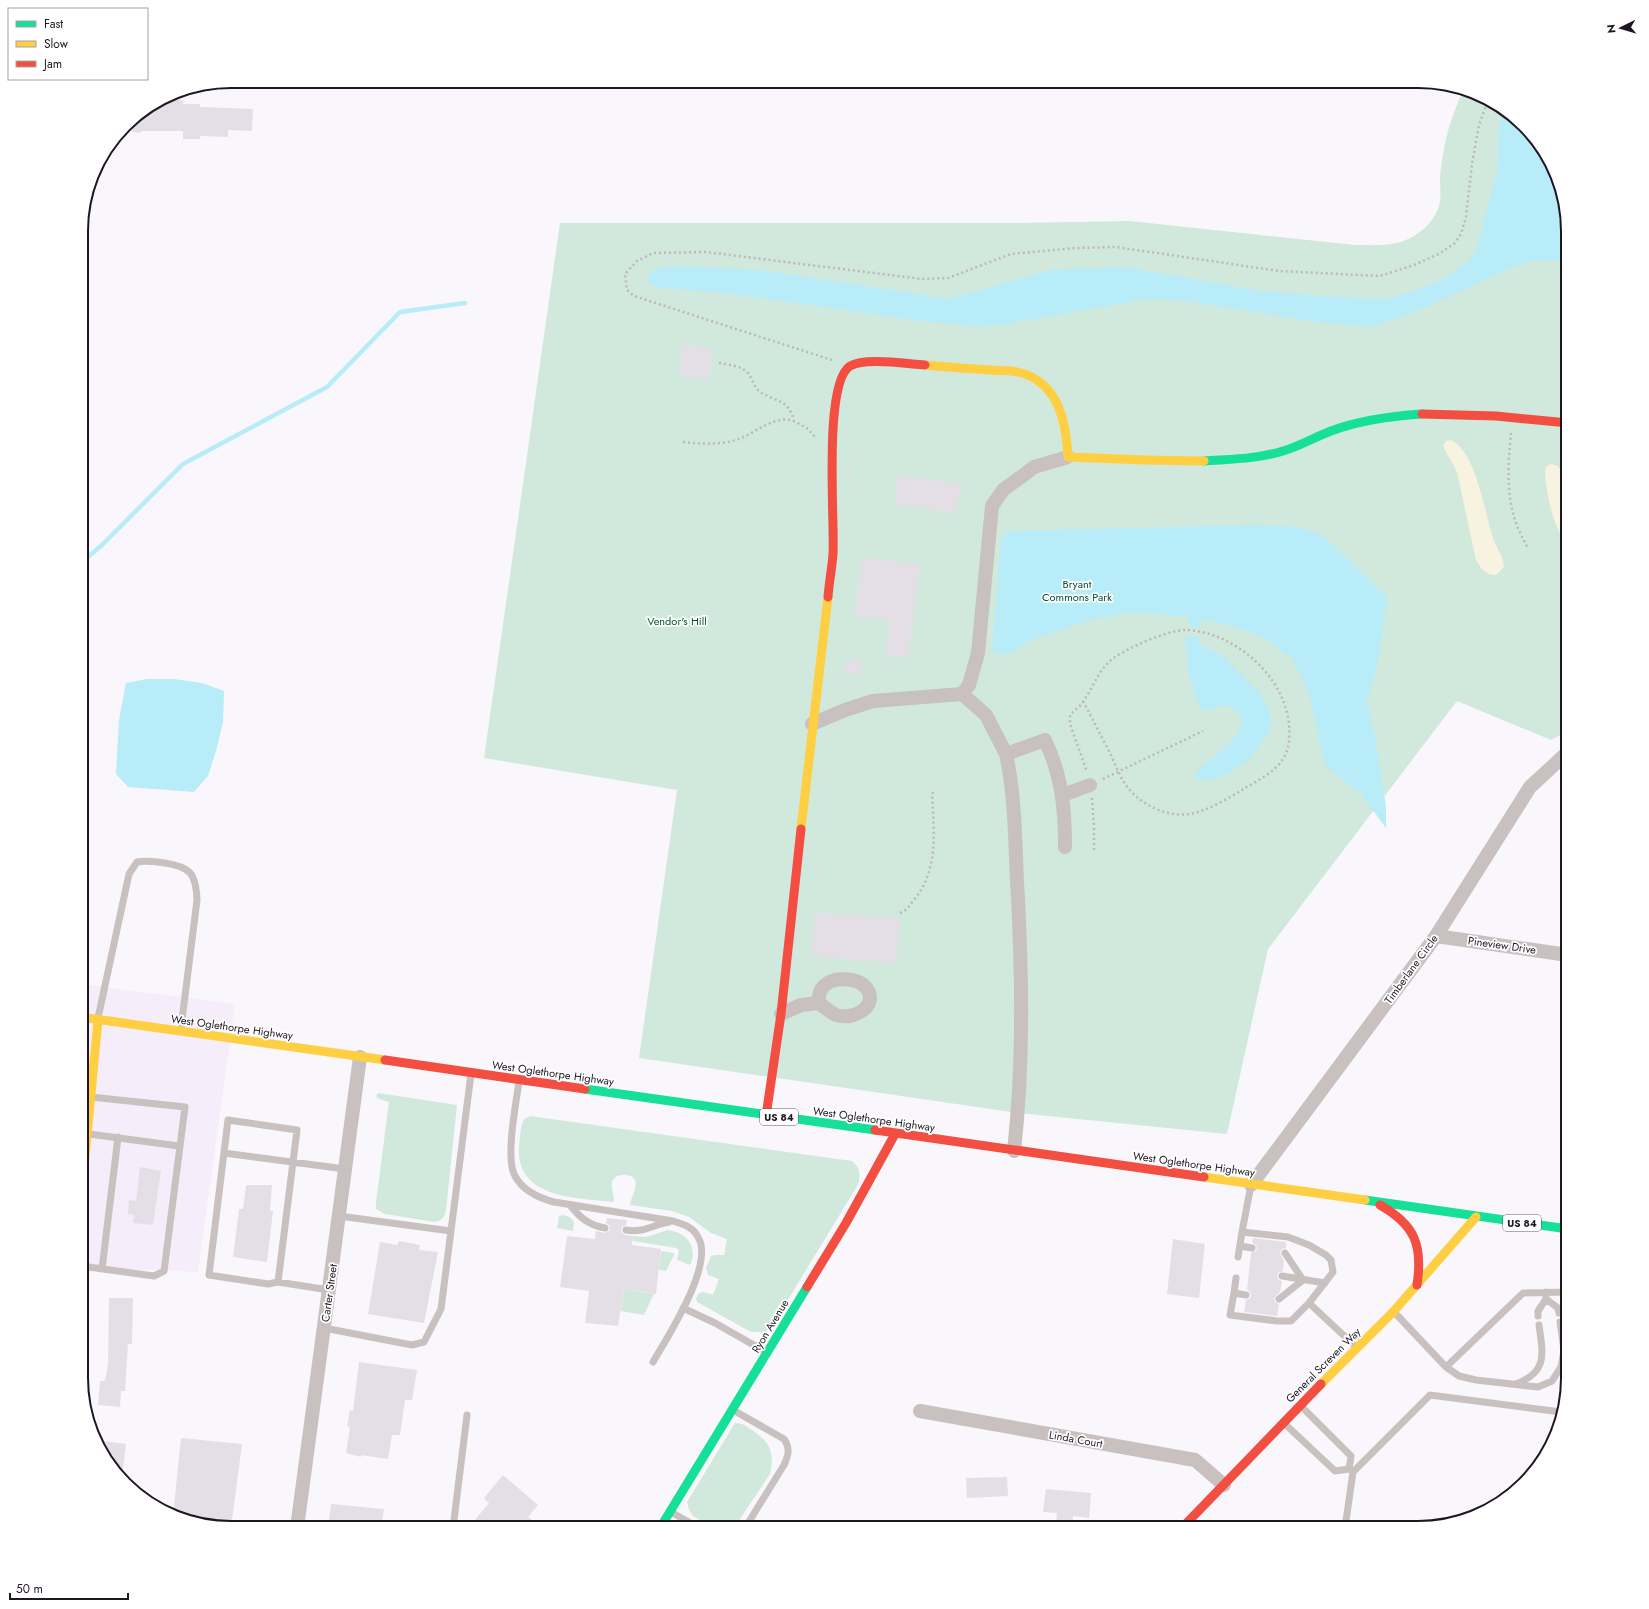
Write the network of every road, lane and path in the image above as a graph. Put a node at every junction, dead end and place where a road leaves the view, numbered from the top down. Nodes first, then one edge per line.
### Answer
1 (1486, 106) edge
2 (720, 363) dead end
3 (850, 366) junction
4 (1513, 417) junction
5 (794, 421) junction
6 (1561, 422) edge
7 (683, 442) dead end
8 (832, 446) junction
9 (1068, 456) junction
10 (1528, 549) dead end
11 (962, 694) junction
12 (1083, 702) junction
13 (812, 724) junction
14 (1203, 731) dead end
15 (1006, 754) junction
16 (1561, 758) edge
17 (1119, 772) junction
18 (1090, 785) junction
19 (934, 789) dead end
20 (1063, 795) junction
21 (1065, 847) dead end
22 (1094, 850) dead end
23 (900, 913) dead end
24 (1436, 936) junction
25 (1561, 954) edge
26 (818, 1003) dead end
27 (781, 1014) junction
28 (88, 1018) edge
29 (98, 1020) junction
30 (180, 1032) junction
31 (360, 1057) junction
32 (471, 1073) junction
33 (519, 1080) junction
34 (91, 1096) junction
35 (88, 1112) edge
36 (766, 1116) junction
37 (88, 1133) edge
38 (895, 1134) junction
39 (118, 1137) junction
40 (179, 1146) junction
41 (1014, 1151) junction
42 (224, 1153) junction
43 (293, 1162) junction
44 (345, 1169) junction
45 (1251, 1185) junction
46 (1375, 1202) junction
47 (570, 1205) junction
48 (339, 1216) junction
49 (1476, 1217) junction
50 (673, 1221) junction
51 (605, 1228) dead end
52 (1561, 1228) edge
53 (626, 1230) dead end
54 (451, 1231) junction
55 (1242, 1232) junction
56 (1240, 1246) junction
57 (1252, 1248) dead end
58 (1285, 1252) dead end
59 (1238, 1257) dead end
60 (88, 1267) edge
61 (102, 1269) junction
62 (1282, 1276) dead end
63 (1236, 1278) dead end
64 (1303, 1280) junction
65 (278, 1282) junction
66 (1325, 1283) junction
67 (1417, 1285) junction
68 (329, 1290) junction
69 (1234, 1293) junction
70 (1561, 1293) edge
71 (1246, 1295) dead end
72 (1546, 1296) junction
73 (1279, 1299) dead end
74 (1309, 1303) junction
75 (683, 1308) junction
76 (1394, 1312) junction
77 (1559, 1313) dead end
78 (1538, 1316) dead end
79 (1560, 1322) dead end
80 (1540, 1325) dead end
81 (324, 1328) junction
82 (1561, 1329) edge
83 (1357, 1348) junction
84 (768, 1353) junction
85 (653, 1362) dead end
86 (1446, 1367) junction
87 (1561, 1368) edge
88 (1516, 1384) junction
89 (1300, 1405) junction
90 (733, 1410) junction
91 (1557, 1411) edge
92 (920, 1412) dead end
93 (467, 1415) dead end
94 (1283, 1422) junction
95 (1351, 1471) junction
96 (1224, 1485) junction
97 (670, 1512) junction
98 (298, 1521) edge
99 (454, 1521) edge
100 (664, 1521) edge
101 (686, 1521) edge
102 (749, 1521) edge
103 (1189, 1521) edge
104 (1346, 1521) edge

1 - 3 path
2 - 5 path
3 - 8 main road
3 - 9 main road
4 - 6 main road
4 - 9 main road
4 - 10 path
5 - 7 path
5 - 8 path
8 - 13 main road
9 - 11 street
11 - 13 street
11 - 15 street
12 - 17 path
12 - 17 path
12 - 18 path
13 - 27 main road
14 - 17 path
15 - 20 street
15 - 41 street
16 - 24 street, Timberlane Circle
17 - 18 path
18 - 20 street
18 - 22 path
19 - 23 path
20 - 21 street
24 - 25 street, Pineview Drive
24 - 45 street, Timberlane Circle
26 - 27 street
27 - 36 main road
28 - 29 main road, West Oglethorpe Highway / US 84
29 - 30 main road, West Oglethorpe Highway / US 84
29 - 30 lane
29 - 34 main road
30 - 31 main road, West Oglethorpe Highway / US 84
31 - 32 main road, West Oglethorpe Highway / US 84
31 - 44 street, Carter Street
32 - 33 main road, West Oglethorpe Highway / US 84
32 - 54 lane
33 - 36 main road, West Oglethorpe Highway / US 84
33 - 47 lane
34 - 35 main road
34 - 40 lane
36 - 38 main road, West Oglethorpe Highway / US 84
37 - 39 lane
38 - 41 main road, West Oglethorpe Highway / US 84
38 - 84 main road, Ryon Avenue
39 - 40 lane
39 - 61 lane
40 - 61 lane
41 - 45 main road, West Oglethorpe Highway / US 84
42 - 43 lane
42 - 43 lane
42 - 65 lane
43 - 44 lane
43 - 65 lane
44 - 48 street, Carter Street
45 - 46 main road, West Oglethorpe Highway / US 84
45 - 55 lane
46 - 49 main road, West Oglethorpe Highway / US 84
46 - 67 main road
47 - 50 lane
47 - 51 lane
48 - 54 lane
48 - 68 street, Carter Street
49 - 52 main road, West Oglethorpe Highway / US 84
49 - 67 main road, General Screven Way
50 - 53 lane
50 - 75 lane
54 - 81 lane
55 - 56 lane
55 - 66 lane
56 - 57 lane
56 - 59 lane
58 - 64 lane
60 - 61 lane
62 - 64 lane
63 - 69 lane
64 - 66 lane
64 - 73 lane
65 - 68 lane
66 - 74 lane
67 - 76 main road, General Screven Way
68 - 81 street, Carter Street
69 - 71 lane
69 - 74 lane
70 - 72 lane
72 - 77 lane
72 - 78 lane
72 - 86 lane
74 - 83 lane
75 - 84 lane
75 - 85 lane
76 - 83 main road, General Screven Way
76 - 86 lane
79 - 82 lane
80 - 88 lane
81 - 98 street, Carter Street
83 - 89 main road, General Screven Way
84 - 90 main road, Ryon Avenue
86 - 88 lane
87 - 88 lane
89 - 94 main road, General Screven Way
89 - 95 lane
90 - 97 main road, Ryon Avenue
90 - 102 lane
91 - 95 lane
92 - 96 street, Linda Court
93 - 99 lane
94 - 95 lane
94 - 96 main road, General Screven Way
95 - 104 lane
96 - 103 main road, General Screven Way
97 - 100 main road, Ryon Avenue
97 - 101 lane

